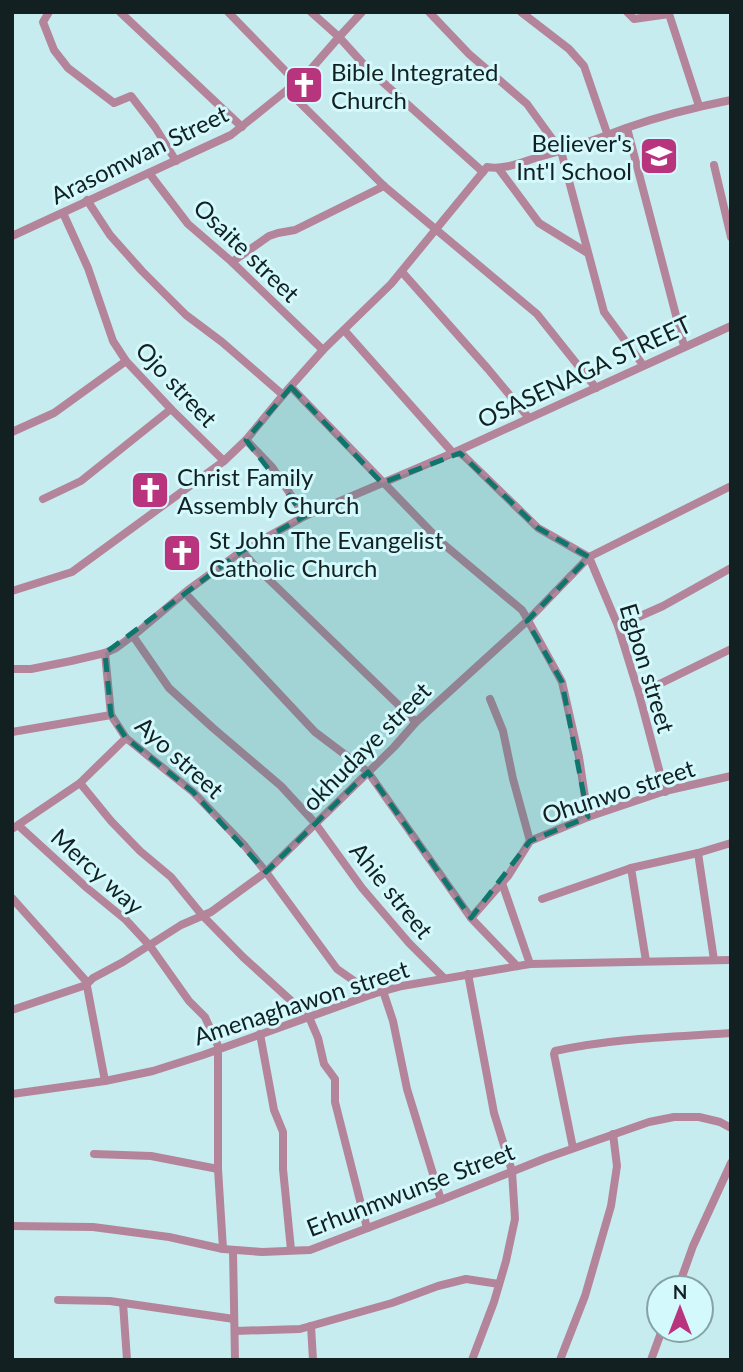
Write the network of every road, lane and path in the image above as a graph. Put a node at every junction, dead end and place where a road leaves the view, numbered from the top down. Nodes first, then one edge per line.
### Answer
1 (49, 12) edge
2 (120, 12) edge
3 (228, 12) edge
4 (311, 12) edge
5 (362, 12) edge
6 (429, 12) edge
7 (521, 12) edge
8 (631, 16) edge
9 (339, 37) junction
10 (298, 84) junction
11 (288, 90) junction
12 (731, 100) edge
13 (699, 106) junction
14 (242, 127) junction
15 (627, 128) junction
16 (608, 136) junction
17 (561, 151) junction
18 (176, 161) junction
19 (714, 165) dead end
20 (499, 169) junction
21 (483, 172) junction
22 (149, 173) junction
23 (384, 186) junction
24 (87, 201) junction
25 (63, 213) junction
26 (436, 228) junction
27 (12, 236) edge
28 (731, 237) edge
29 (587, 252) junction
30 (232, 262) junction
31 (402, 272) junction
32 (731, 326) edge
33 (344, 330) junction
34 (684, 346) junction
35 (323, 350) junction
36 (126, 360) junction
37 (643, 365) junction
38 (291, 387) junction
39 (596, 388) junction
40 (283, 395) junction
41 (172, 409) junction
42 (528, 417) junction
43 (12, 432) edge
44 (246, 440) junction
45 (453, 453) junction
46 (224, 461) junction
47 (382, 483) junction
48 (731, 486) edge
49 (43, 499) dead end
50 (305, 516) junction
51 (242, 551) junction
52 (589, 557) junction
53 (731, 568) edge
54 (12, 591) edge
55 (185, 593) junction
56 (527, 621) junction
57 (618, 626) junction
58 (133, 636) junction
59 (731, 649) edge
60 (105, 653) junction
61 (12, 669) edge
62 (639, 694) junction
63 (490, 699) dead end
64 (111, 715) junction
65 (416, 722) junction
66 (12, 732) edge
67 (126, 738) junction
68 (368, 772) junction
69 (731, 776) edge
70 (80, 783) junction
71 (665, 792) junction
72 (589, 817) junction
73 (315, 823) junction
74 (16, 827) edge
75 (530, 841) junction
76 (731, 843) edge
77 (698, 853) junction
78 (631, 868) junction
79 (266, 872) junction
80 (502, 883) junction
81 (12, 898) edge
82 (542, 899) dead end
83 (202, 915) junction
84 (471, 918) junction
85 (150, 946) junction
86 (714, 960) junction
87 (731, 960) edge
88 (646, 961) junction
89 (530, 964) junction
90 (517, 966) junction
91 (468, 974) junction
92 (444, 978) junction
93 (86, 985) junction
94 (383, 990) junction
95 (373, 994) junction
96 (12, 1010) edge
97 (309, 1017) junction
98 (731, 1033) edge
99 (260, 1034) junction
100 (219, 1049) junction
101 (105, 1081) junction
102 (12, 1094) edge
103 (731, 1128) edge
104 (613, 1134) junction
105 (573, 1148) junction
106 (94, 1154) dead end
107 (731, 1163) edge
108 (219, 1169) junction
109 (512, 1171) junction
110 (441, 1200) junction
111 (12, 1226) edge
112 (367, 1228) junction
113 (223, 1249) junction
114 (233, 1250) junction
115 (291, 1251) junction
116 (683, 1274) edge
117 (499, 1284) junction
118 (58, 1300) dead end
119 (123, 1303) junction
120 (234, 1319) junction
121 (311, 1326) junction
122 (235, 1331) junction
123 (127, 1360) edge
124 (235, 1360) edge
125 (313, 1360) edge
126 (472, 1360) edge
127 (560, 1360) edge

1 - 18 street
2 - 14 street
3 - 10 street
4 - 9 street
5 - 9 street, Arasomwan Street
6 - 17 street
7 - 16 street
8 - 13 street
9 - 10 street, Arasomwan Street
9 - 21 street
10 - 11 street, Arasomwan Street
11 - 14 street, Arasomwan Street
11 - 23 street
12 - 13 street
13 - 15 street
14 - 18 street, Arasomwan Street
15 - 16 street
15 - 34 street
16 - 17 street
17 - 20 street
17 - 29 street
18 - 22 street, Arasomwan Street
19 - 28 street
20 - 21 street
20 - 29 street
21 - 26 street
22 - 24 street, Arasomwan Street
22 - 30 street, Osaite street
23 - 26 street
23 - 30 street
24 - 25 street, Arasomwan Street
24 - 40 street
25 - 27 street, Arasomwan Street
25 - 36 street, Ojo street
26 - 31 street
26 - 39 street
29 - 37 street
30 - 35 street, Osaite street
31 - 33 street
31 - 42 street
32 - 34 street, OSASENAGA STREET
33 - 35 street
33 - 45 street
34 - 37 street, OSASENAGA STREET
35 - 38 street
36 - 41 street, Ojo street
36 - 43 street
37 - 39 street, OSASENAGA STREET
38 - 40 street
38 - 47 street
39 - 42 street, OSASENAGA STREET
40 - 44 street
41 - 46 street, Ojo street
41 - 49 street
42 - 45 street, OSASENAGA STREET
44 - 46 street
44 - 50 street
45 - 47 street, OSASENAGA STREET
45 - 52 street
46 - 54 street
47 - 50 street, OSASENAGA STREET
47 - 56 street
48 - 52 street, okhudaye street
50 - 51 street, OSASENAGA STREET
51 - 55 street
51 - 65 street
52 - 56 street, okhudaye street
52 - 57 street, Egbon street
53 - 57 street
55 - 58 street
55 - 68 street
56 - 65 street, okhudaye street
56 - 72 street
57 - 62 street, Egbon street
58 - 60 street
58 - 73 street, Ahie street
59 - 62 street
60 - 61 street
60 - 64 street, Ayo street
62 - 71 street, Egbon street
63 - 75 street
64 - 66 street
64 - 67 street, Ayo street
65 - 68 street, okhudaye street
67 - 70 street
67 - 79 street, Ayo street
68 - 73 street, okhudaye street
68 - 84 street
69 - 71 street, Ohunwo street
70 - 74 street
70 - 83 street
71 - 72 street, Ohunwo street
72 - 75 street, Ohunwo street
73 - 79 street, okhudaye street
73 - 92 street, Ahie street
74 - 85 street, Mercy way
75 - 80 street, Ohunwo street
76 - 77 street
77 - 78 street
77 - 86 street
78 - 82 street
78 - 88 street
79 - 83 street, okhudaye street
79 - 95 street, Ayo street
80 - 84 street, Ohunwo street
80 - 89 street
81 - 93 street
83 - 85 street, okhudaye street
83 - 97 street
84 - 90 street
85 - 93 street, okhudaye street
85 - 100 street, Mercy way
86 - 87 street, Amenaghawon street
86 - 88 street, Amenaghawon street
88 - 89 street, Amenaghawon street
89 - 90 street, Amenaghawon street
90 - 91 street, Amenaghawon street
91 - 92 street, Amenaghawon street
91 - 109 street
92 - 94 street, Amenaghawon street
93 - 96 street, okhudaye street
93 - 101 street
94 - 95 street, Amenaghawon street
94 - 110 street
95 - 97 street, Amenaghawon street
97 - 99 street, Amenaghawon street
97 - 112 street
98 - 105 street
99 - 100 street, Amenaghawon street
99 - 115 street
100 - 101 street, Amenaghawon street
100 - 108 street
101 - 102 street, Amenaghawon street
103 - 104 street, Erhunmwunse Street
104 - 105 street, Erhunmwunse Street
104 - 127 street
105 - 109 street, Erhunmwunse Street
106 - 108 street
107 - 116 street
108 - 113 street
109 - 110 street, Erhunmwunse Street
109 - 117 street
110 - 112 street, Erhunmwunse Street
111 - 113 street, Erhunmwunse Street
112 - 115 street, Erhunmwunse Street
113 - 114 street, Erhunmwunse Street
114 - 115 street, Erhunmwunse Street
114 - 120 street
117 - 121 street
117 - 126 street
118 - 119 street
119 - 120 street
119 - 123 street
120 - 122 street
121 - 122 street
121 - 125 street
122 - 124 street

